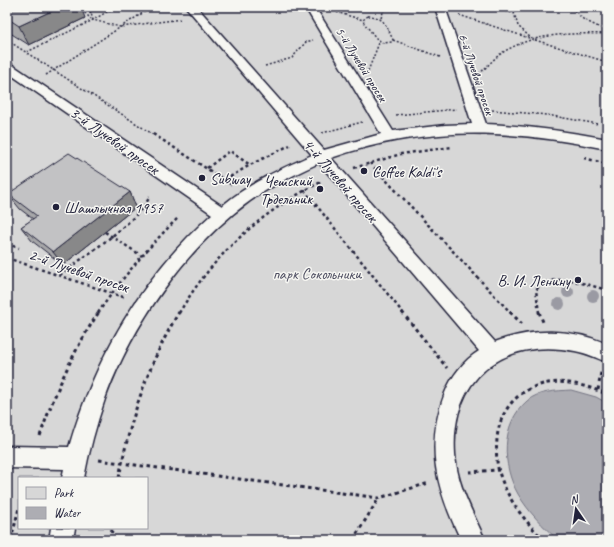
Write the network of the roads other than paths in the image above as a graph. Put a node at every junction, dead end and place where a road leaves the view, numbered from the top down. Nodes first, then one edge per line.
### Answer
1 (310, 7) edge
2 (440, 7) edge
3 (194, 11) edge
4 (7, 67) edge
5 (480, 127) junction
6 (389, 135) junction
7 (607, 144) edge
8 (321, 156) junction
9 (223, 214) junction
10 (492, 352) junction
11 (605, 360) edge
12 (7, 457) edge
13 (75, 468) edge
14 (63, 529) edge
15 (61, 540) edge
16 (473, 540) edge

1 - 6 street, 5-й Лучевой просек
2 - 5 street, 6-й Лучевой просек
3 - 8 street, 4-й Лучевой просек
4 - 9 street, 3-й Лучевой просек
5 - 6 street
5 - 7 street
6 - 8 street
8 - 9 street
8 - 10 street, 4-й Лучевой просек
9 - 13 street
10 - 11 street
10 - 16 street
12 - 13 street
14 - 15 street

